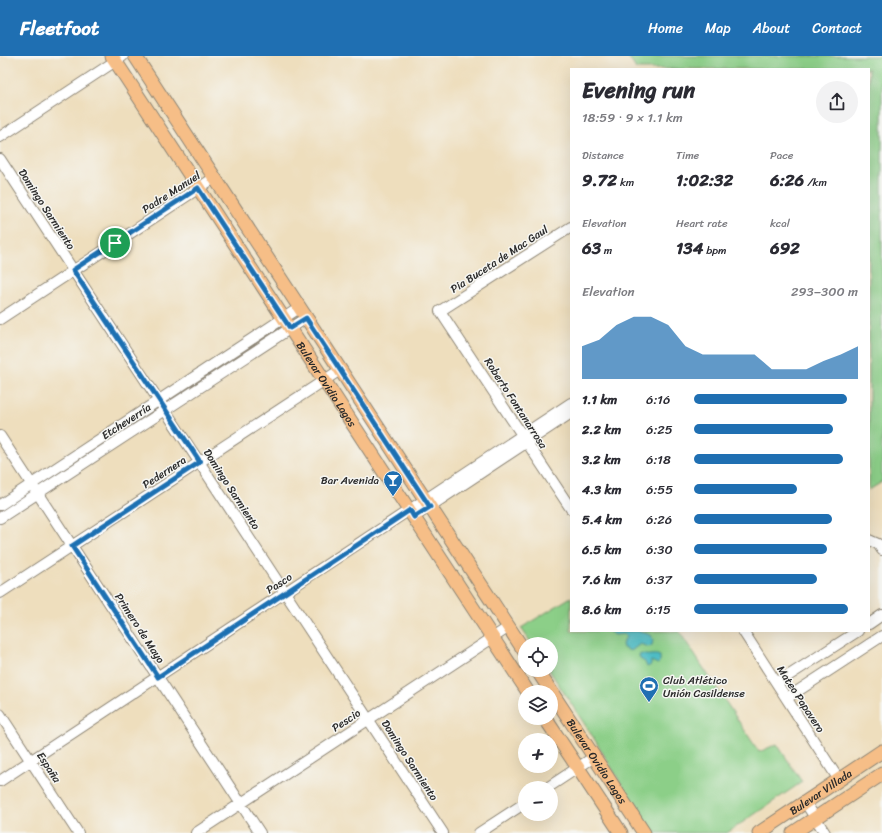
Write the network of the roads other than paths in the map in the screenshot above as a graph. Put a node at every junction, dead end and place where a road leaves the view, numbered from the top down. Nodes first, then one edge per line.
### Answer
1 (135, 56) edge
2 (117, 58) edge
3 (0, 137) edge
4 (0, 159) edge
5 (214, 178) junction
6 (198, 188) junction
7 (570, 228) edge
8 (73, 270) junction
9 (440, 310) joint
10 (303, 313) junction
11 (0, 319) edge
12 (287, 323) junction
13 (340, 370) junction
14 (324, 381) junction
15 (159, 400) junction
16 (570, 405) edge
17 (165, 410) junction
18 (570, 414) edge
19 (0, 436) edge
20 (525, 439) junction
21 (200, 462) junction
22 (31, 484) junction
23 (38, 494) junction
24 (428, 503) junction
25 (0, 504) edge
26 (570, 507) edge
27 (412, 514) junction
28 (0, 518) edge
29 (871, 540) edge
30 (72, 546) junction
31 (882, 550) edge
32 (0, 593) edge
33 (285, 593) junction
34 (882, 615) edge
35 (870, 623) edge
36 (509, 627) junction
37 (744, 632) edge
38 (856, 632) edge
39 (882, 636) edge
40 (493, 638) junction
41 (518, 641) edge
42 (158, 677) junction
43 (542, 677) edge
44 (777, 683) junction
45 (523, 685) edge
46 (787, 698) junction
47 (0, 714) edge
48 (369, 719) junction
49 (550, 725) edge
50 (882, 751) edge
51 (594, 757) junction
52 (31, 761) junction
53 (578, 768) junction
54 (882, 774) edge
55 (839, 780) junction
56 (0, 781) edge
57 (558, 781) edge
58 (805, 802) junction
59 (241, 804) junction
60 (518, 808) edge
61 (814, 818) junction
62 (78, 833) edge
63 (196, 833) edge
64 (260, 833) edge
65 (443, 833) edge
66 (479, 833) edge
67 (621, 833) edge
68 (644, 833) edge
69 (759, 833) edge
70 (793, 833) edge
71 (824, 833) edge

1 - 5 main road, Bulevar Ovidio Lagos
2 - 3 street
2 - 6 main road, Bulevar Ovidio Lagos
4 - 8 street, Domingo Sarmiento
5 - 6 street, Padre Manuel
5 - 10 main road, Bulevar Ovidio Lagos
6 - 8 street, Padre Manuel
6 - 12 main road, Bulevar Ovidio Lagos
7 - 9 street, Pia Buceta de Mac Gaul
8 - 11 street, Padre Manuel
8 - 15 street, Domingo Sarmiento
9 - 20 street, Roberto Fontanarrosa
10 - 12 street, Etcheverría
10 - 13 main road, Bulevar Ovidio Lagos
12 - 14 main road, Bulevar Ovidio Lagos
12 - 15 street, Etcheverría
12 - 17 street, Etcheverría
13 - 14 street, Pedernera
13 - 24 main road, Bulevar Ovidio Lagos
14 - 21 street, Pedernera
14 - 27 main road, Bulevar Ovidio Lagos
15 - 17 street, Domingo Sarmiento
15 - 22 street, Etcheverría
16 - 20 street, Pasco
17 - 21 street, Domingo Sarmiento
17 - 23 street, Etcheverría
18 - 20 street, Pasco
19 - 22 street, Primero de Mayo
20 - 24 street, Pasco
20 - 26 street, Roberto Fontanarrosa
21 - 30 street, Pedernera
21 - 33 street, Domingo Sarmiento
22 - 23 street, Primero de Mayo
22 - 25 street, Etcheverría
23 - 28 street, Etcheverría
23 - 30 street, Primero de Mayo
24 - 27 street, Pasco
24 - 36 main road, Bulevar Ovidio Lagos
27 - 33 street, Pasco
27 - 40 main road, Bulevar Ovidio Lagos
29 - 31 street
30 - 32 street, Pedernera
30 - 42 street, Primero de Mayo
33 - 42 street, Pasco
33 - 48 street, Domingo Sarmiento
34 - 35 street
36 - 40 street, Pescio
36 - 41 main road, Bulevar Ovidio Lagos
37 - 44 street, Mateo Papavero
38 - 44 street
39 - 46 street
40 - 45 main road, Bulevar Ovidio Lagos
40 - 48 street, Pescio
42 - 52 street, Pasco
42 - 59 street, Primero de Mayo
43 - 51 main road, Bulevar Ovidio Lagos
44 - 46 street, Mateo Papavero
46 - 55 street, Mateo Papavero
47 - 52 street, España
48 - 59 street, Pescio
48 - 65 street, Domingo Sarmiento
49 - 53 main road, Bulevar Ovidio Lagos
50 - 55 main road, Bulevar Villada
51 - 53 street
51 - 68 main road, Bulevar Ovidio Lagos
52 - 56 street, Pasco
52 - 62 street, España
53 - 57 street
53 - 67 main road, Bulevar Ovidio Lagos
54 - 61 main road, Bulevar Villada
55 - 58 main road, Bulevar Villada
58 - 61 street
58 - 69 main road, Bulevar Villada
59 - 63 street, Pescio
59 - 64 street, Primero de Mayo
60 - 66 street
61 - 70 main road, Bulevar Villada
61 - 71 street

